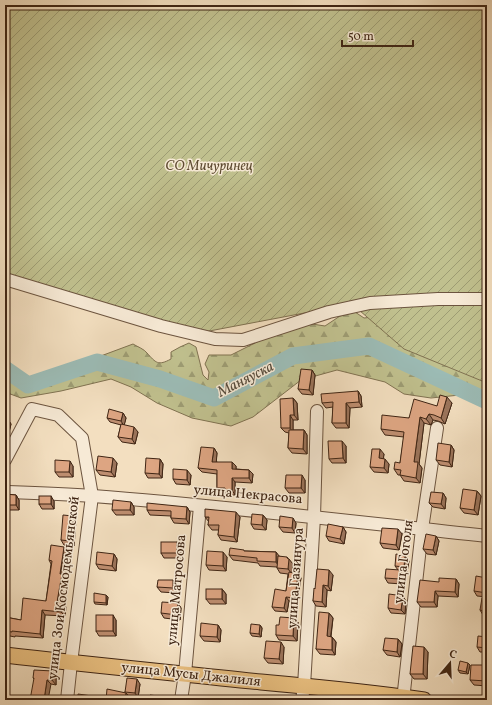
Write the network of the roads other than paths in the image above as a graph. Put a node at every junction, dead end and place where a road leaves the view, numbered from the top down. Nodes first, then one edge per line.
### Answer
1 (5, 279) edge
2 (487, 299) edge
3 (317, 410) dead end
4 (437, 428) dead end
5 (5, 460) edge
6 (5, 492) edge
7 (92, 496) junction
8 (200, 506) junction
9 (314, 517) junction
10 (422, 529) junction
11 (487, 536) edge
12 (5, 655) edge
13 (71, 663) junction
14 (185, 674) junction
15 (303, 693) edge
16 (404, 698) edge
17 (67, 700) edge
18 (181, 700) edge
19 (424, 700) edge

1 - 2 street
3 - 9 street, улица Газинура
4 - 10 street, улица Гоголя
5 - 7 street, улица Зои Космодемьянской
6 - 7 street, улица Некрасова
7 - 8 street, улица Некрасова
7 - 13 street, улица Зои Космодемьянской
8 - 9 street, улица Некрасова
8 - 14 street, улица Матросова
9 - 10 street, улица Некрасова
9 - 15 street, улица Газинура
10 - 11 street, улица Некрасова
10 - 16 street, улица Гоголя
12 - 13 main road, улица Мусы Джалиля
13 - 14 main road, улица Мусы Джалиля
13 - 17 street, улица Зои Космодемьянской
14 - 15 main road, улица Мусы Джалиля
14 - 18 street, улица Матросова
15 - 16 main road, улица Мусы Джалиля
16 - 19 main road, улица Мусы Джалиля

